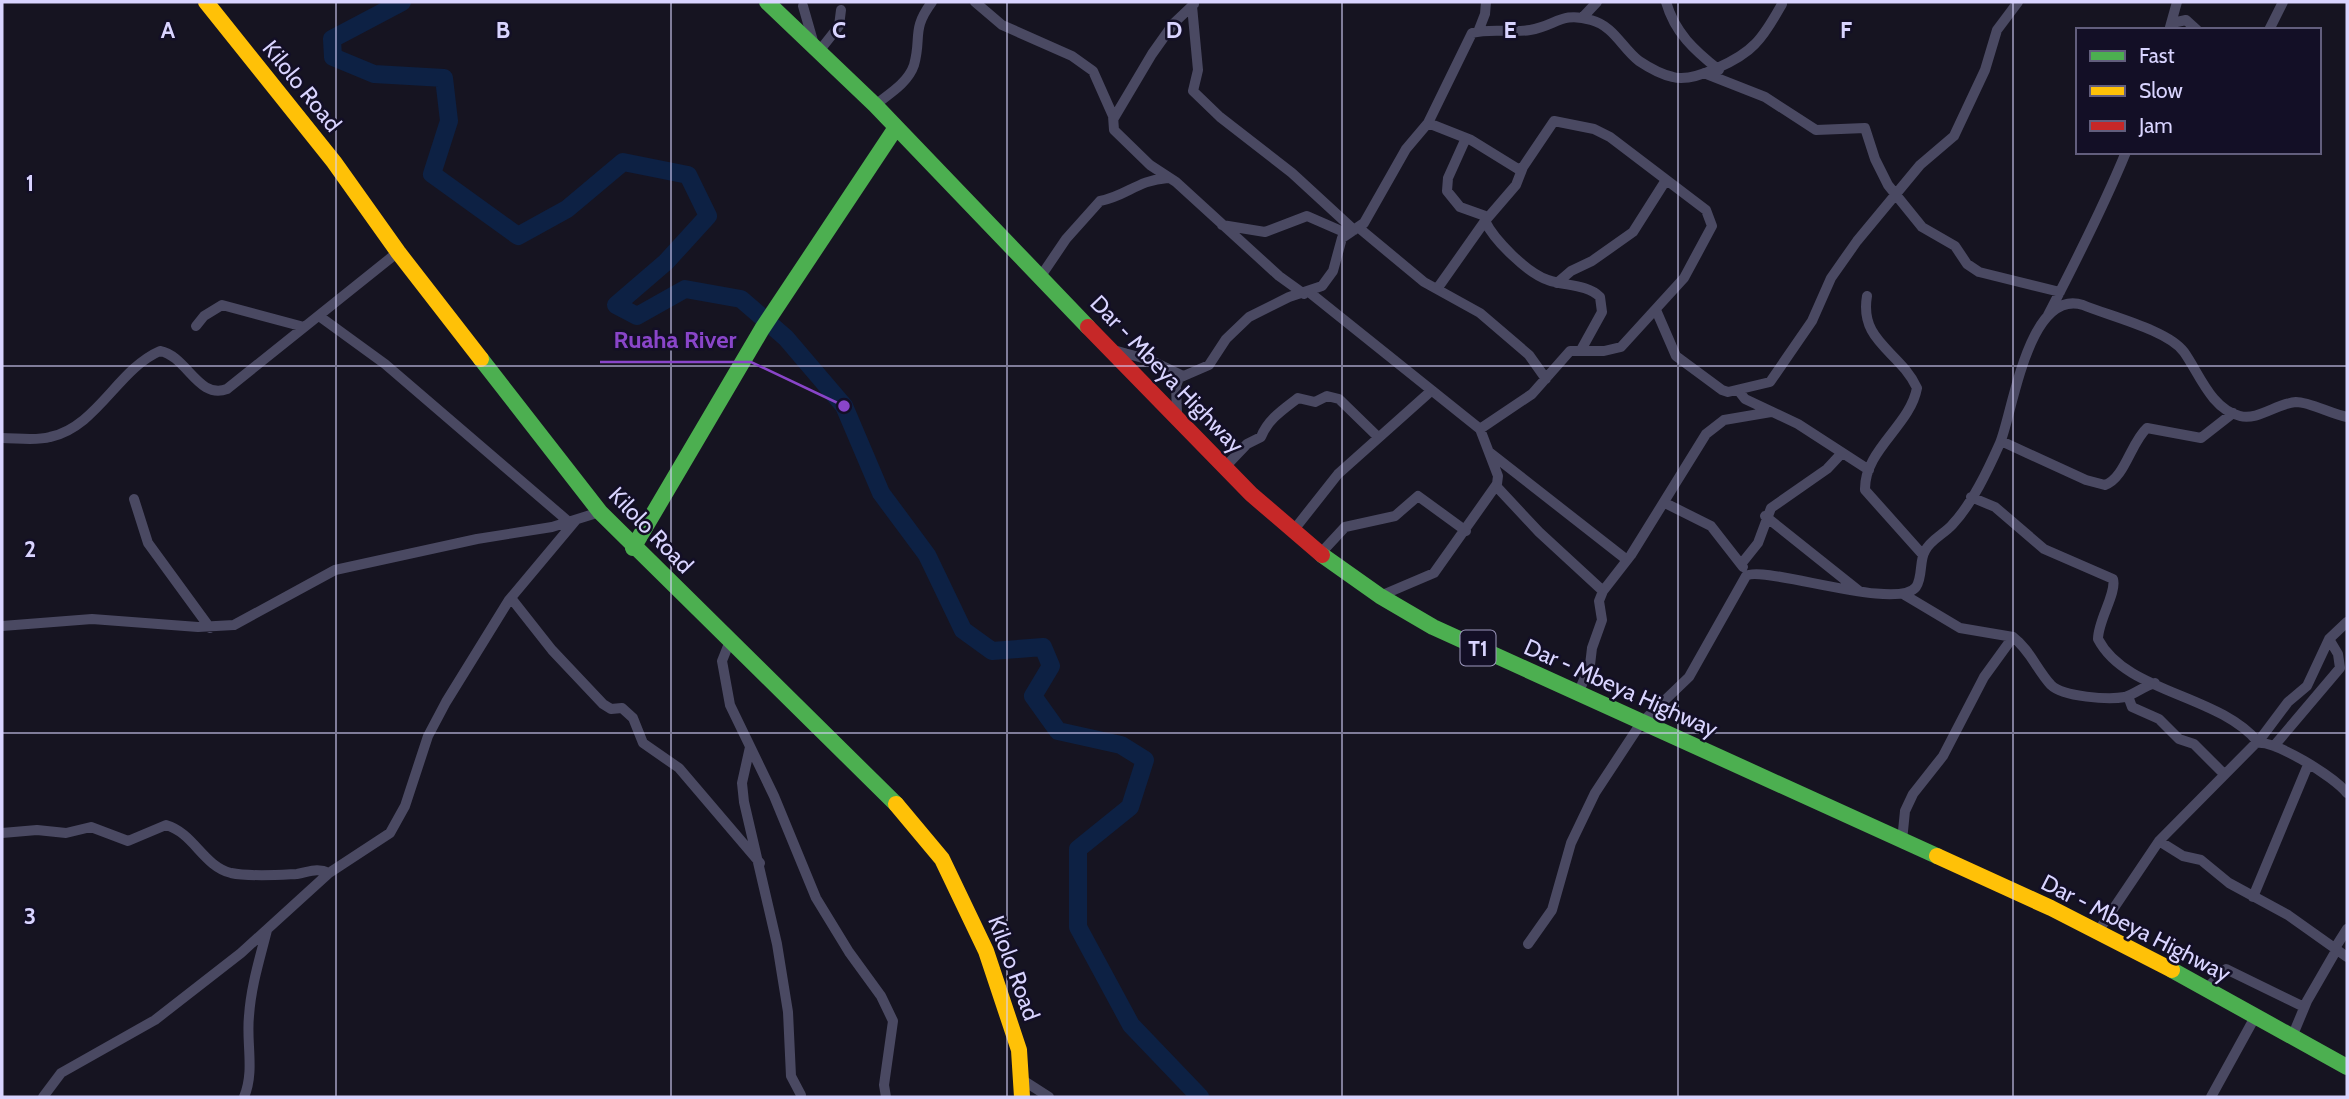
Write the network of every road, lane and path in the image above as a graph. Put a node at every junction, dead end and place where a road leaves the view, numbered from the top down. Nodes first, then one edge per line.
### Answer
1 (206, 2) edge
2 (767, 2) edge
3 (932, 2) edge
4 (975, 2) edge
5 (1486, 2) edge
6 (1597, 2) edge
7 (1666, 2) edge
8 (2018, 2) edge
9 (2177, 2) edge
10 (2283, 2) edge
11 (805, 4) edge
12 (1194, 4) edge
13 (1782, 4) dead end
14 (842, 10) dead end
15 (783, 16) junction
16 (1582, 18) junction
17 (2171, 26) edge
18 (2195, 28) edge
19 (2270, 28) edge
20 (1478, 32) junction
21 (817, 47) junction
22 (1716, 68) junction
23 (1704, 73) junction
24 (1740, 87) junction
25 (875, 105) junction
26 (1114, 118) junction
27 (1428, 123) junction
28 (895, 129) junction
29 (1466, 138) junction
30 (2125, 154) edge
31 (1523, 167) junction
32 (1168, 178) junction
33 (1666, 180) junction
34 (1895, 195) junction
35 (1487, 219) junction
36 (1222, 225) junction
37 (1353, 230) junction
38 (398, 252) junction
39 (1041, 276) junction
40 (1558, 283) junction
41 (1437, 289) junction
42 (2060, 292) junction
43 (1307, 293) junction
44 (1867, 296) dead end
45 (1657, 310) junction
46 (319, 316) junction
47 (2047, 317) junction
48 (197, 326) dead end
49 (304, 327) junction
50 (1110, 349) junction
51 (1581, 350) junction
52 (1183, 376) junction
53 (1546, 379) junction
54 (1738, 390) junction
55 (1431, 391) junction
56 (1771, 412) junction
57 (2233, 413) junction
58 (1177, 417) junction
59 (2347, 417) edge
60 (1480, 429) junction
61 (1377, 436) junction
62 (2, 438) edge
63 (2001, 441) junction
64 (1486, 450) junction
65 (1842, 454) junction
66 (1225, 467) junction
67 (1869, 470) junction
68 (1496, 486) junction
69 (1971, 497) junction
70 (134, 499) dead end
71 (1665, 503) junction
72 (600, 512) junction
73 (1765, 516) junction
74 (572, 521) junction
75 (1466, 530) junction
76 (1293, 531) junction
77 (633, 548) junction
78 (1321, 554) junction
79 (1923, 555) junction
80 (1627, 560) junction
81 (1742, 563) junction
82 (1746, 576) junction
83 (1603, 591) junction
84 (1859, 591) junction
85 (1903, 594) junction
86 (1380, 596) junction
87 (510, 598) junction
88 (2347, 622) edge
89 (2, 626) edge
90 (210, 628) junction
91 (2013, 637) junction
92 (2329, 639) junction
93 (730, 641) junction
94 (2155, 683) junction
95 (1578, 695) junction
96 (2128, 696) junction
97 (1641, 723) junction
98 (2258, 742) junction
99 (2274, 746) junction
100 (750, 747) junction
101 (2308, 765) junction
102 (2224, 774) junction
103 (2347, 793) edge
104 (2, 833) edge
105 (1902, 841) junction
106 (2159, 841) junction
107 (760, 863) junction
108 (329, 873) junction
109 (2253, 897) junction
110 (268, 927) junction
111 (2347, 929) edge
112 (2097, 933) junction
113 (1528, 944) dead end
114 (2336, 949) junction
115 (2347, 957) edge
116 (2207, 988) junction
117 (2304, 1007) junction
118 (2255, 1017) junction
119 (2292, 1038) junction
120 (2347, 1067) edge
121 (1021, 1079) junction
122 (801, 1095) dead end
123 (43, 1097) edge
124 (244, 1097) edge
125 (886, 1097) edge
126 (1022, 1097) edge
127 (1049, 1097) edge
128 (2211, 1097) edge

1 - 38 main road, Kilolo Road
2 - 15 main road, Dar - Mbeya Highway / T1
3 - 25 street
4 - 26 street
5 - 20 street
6 - 16 street
7 - 22 street
8 - 34 street
9 - 17 street
10 - 19 street
11 - 15 street
11 - 21 street
12 - 26 street
12 - 37 street
13 - 22 street
14 - 21 street
15 - 21 main road, Dar - Mbeya Highway / T1
16 - 20 street
16 - 23 street
17 - 18 street
20 - 27 street
21 - 25 main road, Dar - Mbeya Highway / T1
22 - 23 street
22 - 24 street
23 - 24 street
24 - 34 street
25 - 28 main road, Dar - Mbeya Highway / T1
26 - 32 street
27 - 29 street
27 - 37 street
28 - 39 main road, Dar - Mbeya Highway / T1
28 - 77 main road
29 - 31 street
29 - 35 street
30 - 42 street
31 - 33 street
31 - 35 street
32 - 36 street
32 - 39 street
33 - 40 street
33 - 45 street
34 - 42 street
34 - 54 street
35 - 40 street
35 - 41 street
36 - 37 street
36 - 43 street
37 - 41 street
37 - 43 street
38 - 46 street
38 - 72 main road, Kilolo Road
39 - 50 main road, Dar - Mbeya Highway / T1
40 - 51 street
41 - 53 street
42 - 47 street
43 - 52 street
43 - 55 street
44 - 67 street
45 - 51 street
45 - 54 street
46 - 49 street
46 - 74 street
47 - 57 street
47 - 63 street
48 - 49 street
49 - 62 street
50 - 52 street
50 - 58 main road, Dar - Mbeya Highway / T1
51 - 53 street
52 - 58 street
53 - 60 street
54 - 56 street
55 - 60 street
55 - 61 street
56 - 65 street
56 - 71 street
57 - 59 street
57 - 63 street
58 - 66 main road, Dar - Mbeya Highway / T1
60 - 64 street
61 - 66 street
61 - 76 street
63 - 69 street
64 - 68 street
64 - 80 street
65 - 67 street
65 - 73 street
66 - 76 main road, Dar - Mbeya Highway / T1
67 - 79 street
68 - 75 street
68 - 83 street
69 - 79 street
69 - 94 street
70 - 90 street
71 - 80 street
71 - 81 street
72 - 74 street
72 - 77 main road, Kilolo Road
73 - 81 street
73 - 84 street
74 - 87 street
74 - 90 street
75 - 78 street
75 - 86 street
76 - 78 main road, Dar - Mbeya Highway / T1
77 - 93 main road, Kilolo Road
78 - 86 main road, Dar - Mbeya Highway / T1
79 - 85 street
80 - 83 street
81 - 82 street
82 - 84 street
82 - 97 street
83 - 95 street
84 - 85 street
85 - 91 street
86 - 95 main road, Dar - Mbeya Highway / T1
87 - 107 street
87 - 108 street
88 - 92 street
89 - 90 street
91 - 96 street
91 - 105 street
92 - 98 street
92 - 99 street
93 - 100 street
93 - 121 main road, Kilolo Road
94 - 96 street
94 - 98 street
95 - 97 main road, Dar - Mbeya Highway / T1
96 - 102 street
97 - 105 main road, Dar - Mbeya Highway / T1
97 - 113 street
98 - 99 street
98 - 102 street
99 - 101 street
100 - 107 street
100 - 125 street
101 - 103 street
101 - 109 street
102 - 106 street
104 - 108 street
105 - 112 main road, Dar - Mbeya Highway / T1
106 - 109 street
106 - 112 street
107 - 122 street
108 - 110 street
109 - 114 street
110 - 123 street
110 - 124 street
111 - 114 street
112 - 116 main road, Dar - Mbeya Highway / T1
114 - 115 street
114 - 117 street
116 - 117 street
116 - 118 main road, Dar - Mbeya Highway / T1
117 - 119 street
118 - 119 main road, Dar - Mbeya Highway / T1
118 - 128 street
119 - 120 main road, Dar - Mbeya Highway / T1
121 - 126 main road, Kilolo Road
121 - 127 street

